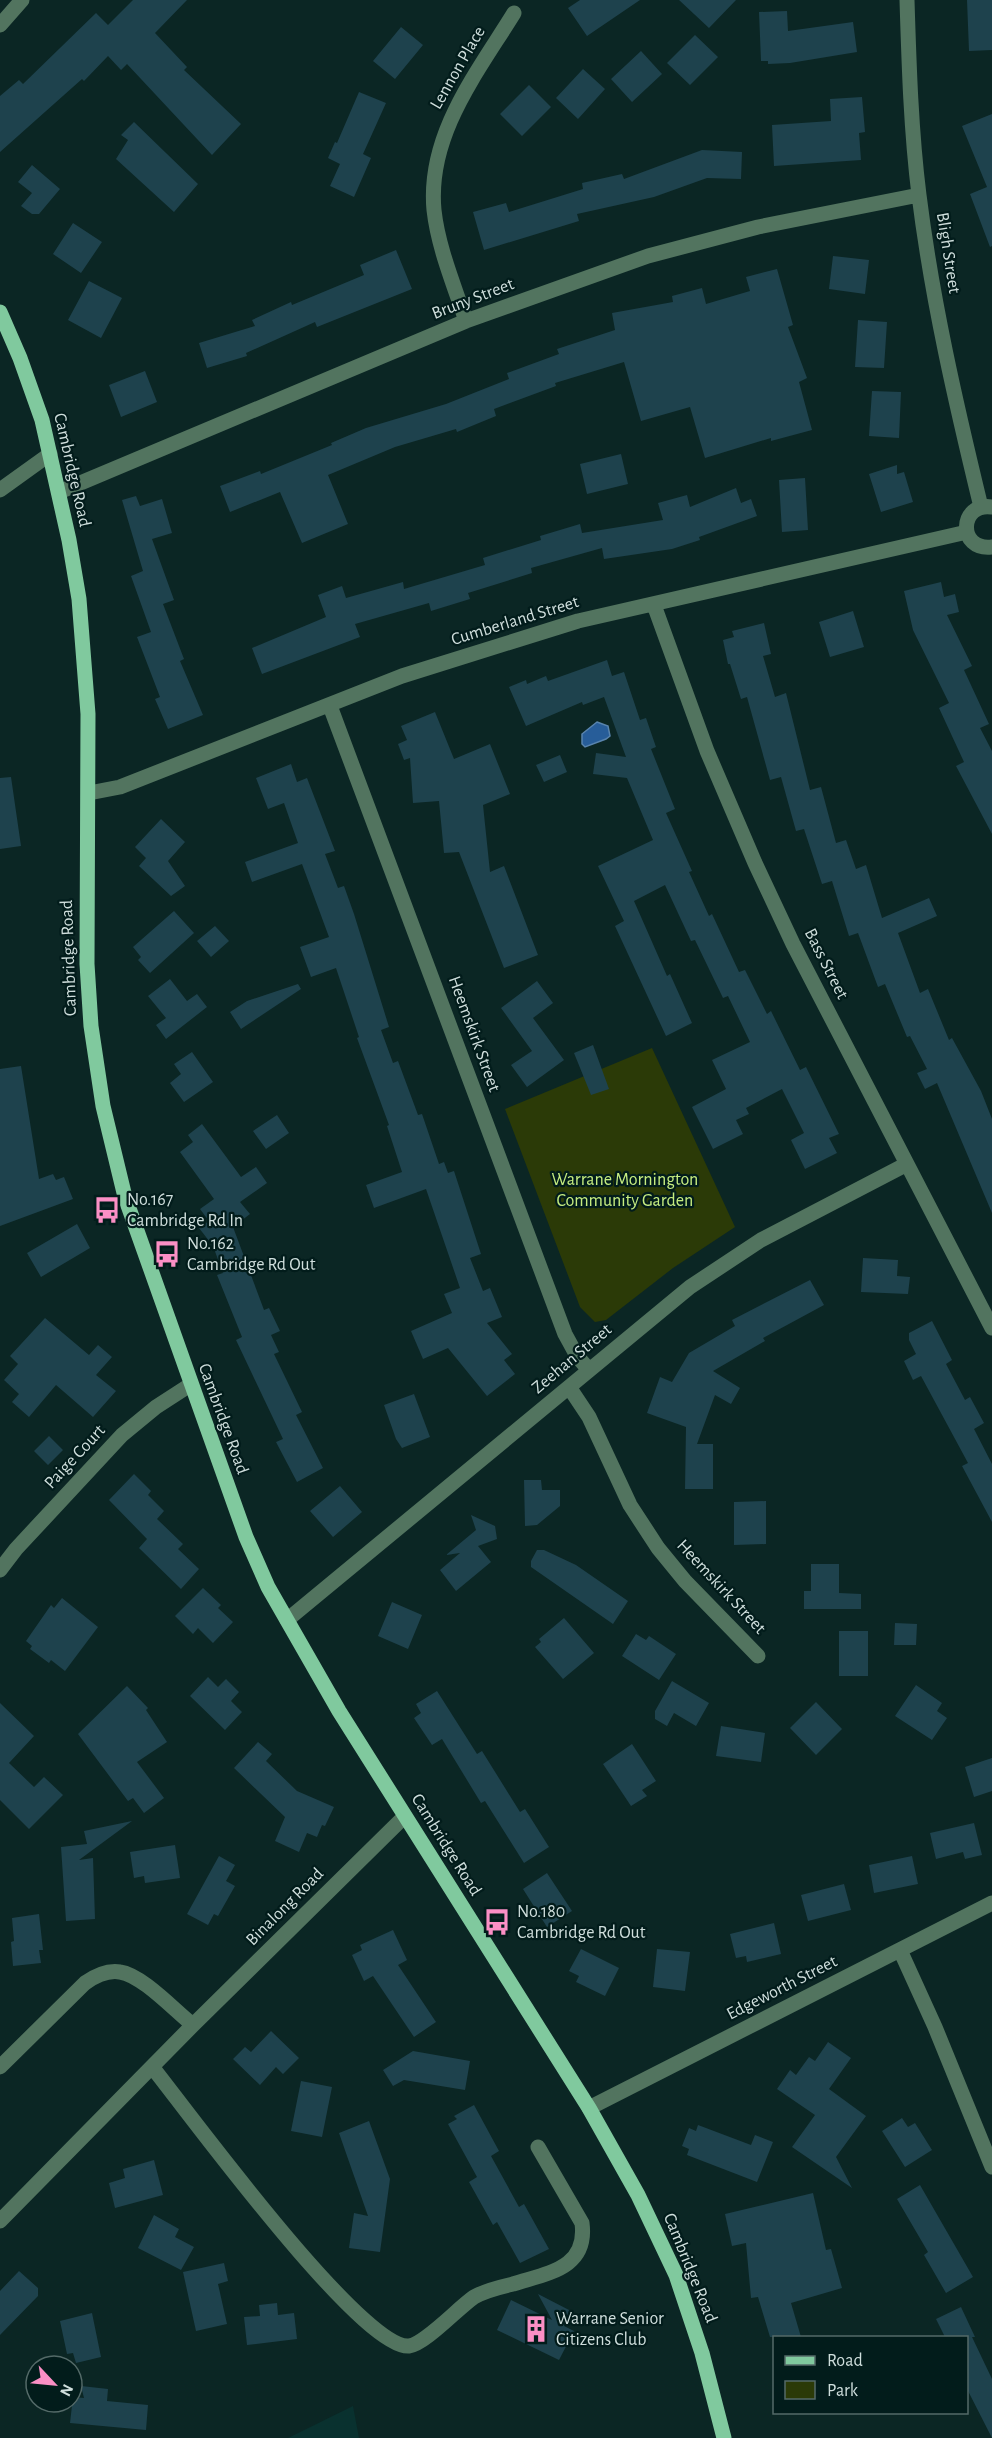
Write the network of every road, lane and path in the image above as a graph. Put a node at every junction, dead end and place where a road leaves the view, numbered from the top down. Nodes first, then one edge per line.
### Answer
1 (22, 0) edge
2 (907, 0) edge
3 (514, 13) dead end
4 (0, 25) edge
5 (919, 195) junction
6 (0, 312) edge
7 (466, 321) junction
8 (50, 454) junction
9 (0, 490) edge
10 (59, 492) junction
11 (986, 507) edge
12 (967, 532) junction
13 (992, 548) edge
14 (654, 605) junction
15 (330, 706) junction
16 (89, 793) junction
17 (907, 1164) junction
18 (992, 1328) edge
19 (589, 1370) junction
20 (190, 1385) junction
21 (569, 1388) junction
22 (0, 1570) edge
23 (286, 1620) junction
24 (758, 1656) dead end
25 (404, 1817) junction
26 (992, 1903) edge
27 (900, 1950) junction
28 (192, 2025) junction
29 (0, 2067) edge
30 (153, 2068) junction
31 (588, 2108) junction
32 (538, 2146) dead end
33 (992, 2167) edge
34 (0, 2221) edge
35 (724, 2438) edge

1 - 4 street
2 - 5 street, Bligh Street
3 - 7 street, Lennon Place
5 - 7 street, Bruny Street
5 - 11 street, Bligh Street
6 - 8 main road, Cambridge Road
7 - 10 street, Bruny Street
8 - 9 street
8 - 10 main road, Cambridge Road
10 - 16 main road, Cambridge Road
11 - 12 street
12 - 13 street
12 - 14 street, Cumberland Street
14 - 15 street, Cumberland Street
14 - 17 street, Bass Street
15 - 16 street, Cumberland Street
15 - 19 street, Heemskirk Street
16 - 20 main road, Cambridge Road
17 - 18 street, Bass Street
17 - 19 street, Zeehan Street
19 - 21 street, Zeehan Street
20 - 22 street, Paige Court
20 - 23 main road, Cambridge Road
21 - 23 street, Zeehan Street
21 - 24 street, Heemskirk Street
23 - 25 main road, Cambridge Road
25 - 28 street, Binalong Road
25 - 31 main road, Cambridge Road
26 - 27 street, Edgeworth Street
27 - 31 street, Edgeworth Street
27 - 33 street
28 - 29 street
28 - 30 street, Binalong Road
30 - 32 street
30 - 34 street, Binalong Road
31 - 35 main road, Cambridge Road

